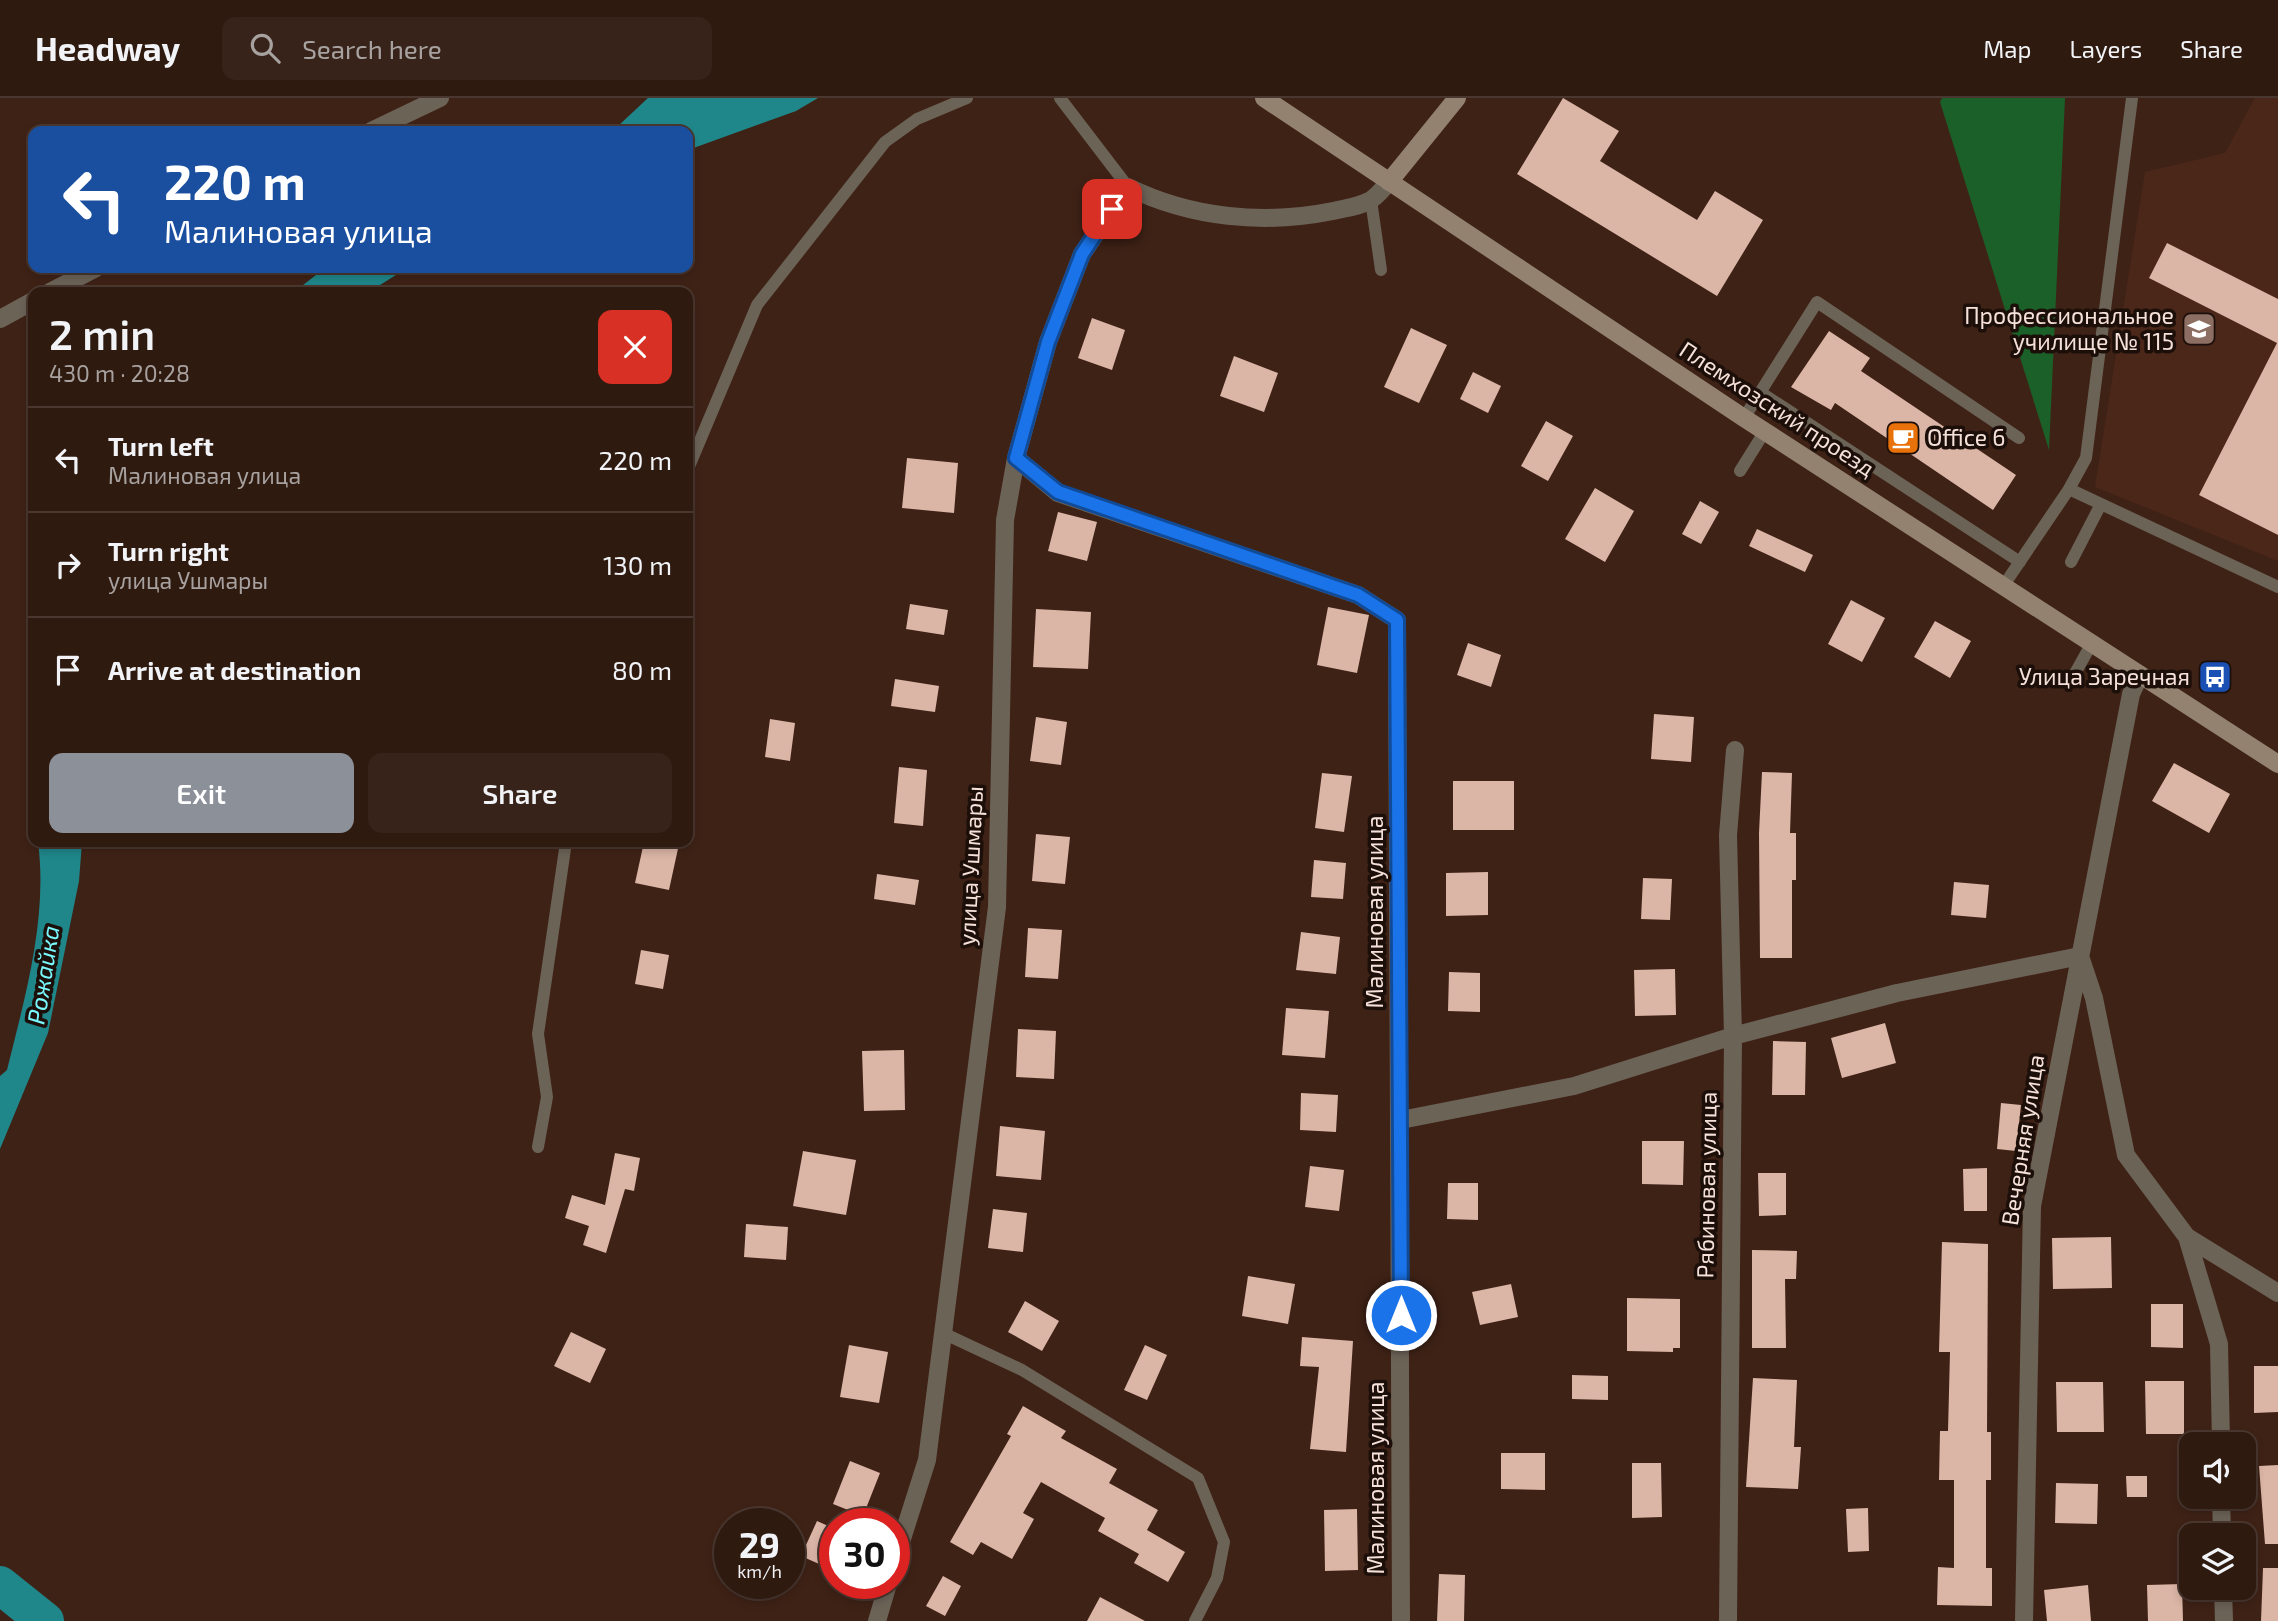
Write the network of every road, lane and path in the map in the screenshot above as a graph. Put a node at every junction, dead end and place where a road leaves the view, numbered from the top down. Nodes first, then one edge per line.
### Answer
1 (440, 98) edge
2 (967, 98) edge
3 (1060, 98) edge
4 (1264, 98) edge
5 (1457, 98) edge
6 (2132, 98) edge
7 (381, 126) edge
8 (1389, 182) junction
9 (1128, 187) junction
10 (1371, 200) junction
11 (1381, 270) dead end
12 (86, 273) edge
13 (60, 287) edge
14 (28, 304) edge
15 (0, 319) edge
16 (1760, 392) junction
17 (1744, 418) junction
18 (1765, 431) junction
19 (2019, 438) dead end
20 (693, 457) edge
21 (1016, 458) junction
22 (1740, 471) dead end
23 (2069, 489) junction
24 (2101, 504) junction
25 (2020, 562) junction
26 (2071, 562) dead end
27 (2004, 585) junction
28 (2278, 587) edge
29 (2092, 643) junction
30 (2140, 675) junction
31 (2073, 677) dead end
32 (1735, 750) dead end
33 (2278, 764) edge
34 (565, 847) edge
35 (2080, 956) junction
36 (1733, 1036) junction
37 (1401, 1120) junction
38 (538, 1147) dead end
39 (2187, 1237) junction
40 (2278, 1293) edge
41 (945, 1334) junction
42 (2221, 1432) edge
43 (910, 1514) edge
44 (884, 1599) edge
45 (2223, 1600) edge
46 (877, 1621) edge
47 (1195, 1621) edge
48 (1401, 1621) edge
49 (1728, 1621) edge
50 (2024, 1621) edge
51 (2224, 1621) edge

1 - 7 street
2 - 20 lane
3 - 9 lane
4 - 8 main road, Племхозский проезд
5 - 8 main road
6 - 23 lane
8 - 10 street
8 - 17 main road, Племхозский проезд
9 - 10 street
9 - 21 street, улица Ушмары
10 - 11 lane
12 - 13 street
14 - 15 street
16 - 17 lane
16 - 19 lane
16 - 25 lane
17 - 18 main road, Племхозский проезд
18 - 22 lane
18 - 27 main road, Племхозский проезд
21 - 37 street, Малиновая улица
21 - 41 street, улица Ушмары
23 - 24 lane
23 - 25 lane
24 - 26 lane
24 - 28 lane
25 - 27 lane
27 - 29 main road, Племхозский проезд
29 - 30 main road, Племхозский проезд
29 - 31 lane
30 - 33 main road, Племхозский проезд
30 - 35 street, Вечерняя улица
32 - 36 street, Рябиновая улица
34 - 38 lane
35 - 36 street
35 - 39 street
35 - 50 street, Вечерняя улица
36 - 37 street
36 - 49 street, Рябиновая улица
37 - 48 street, Малиновая улица
39 - 40 street
39 - 42 street
41 - 43 street, улица Ушмары
41 - 47 lane
44 - 46 street
45 - 51 street

